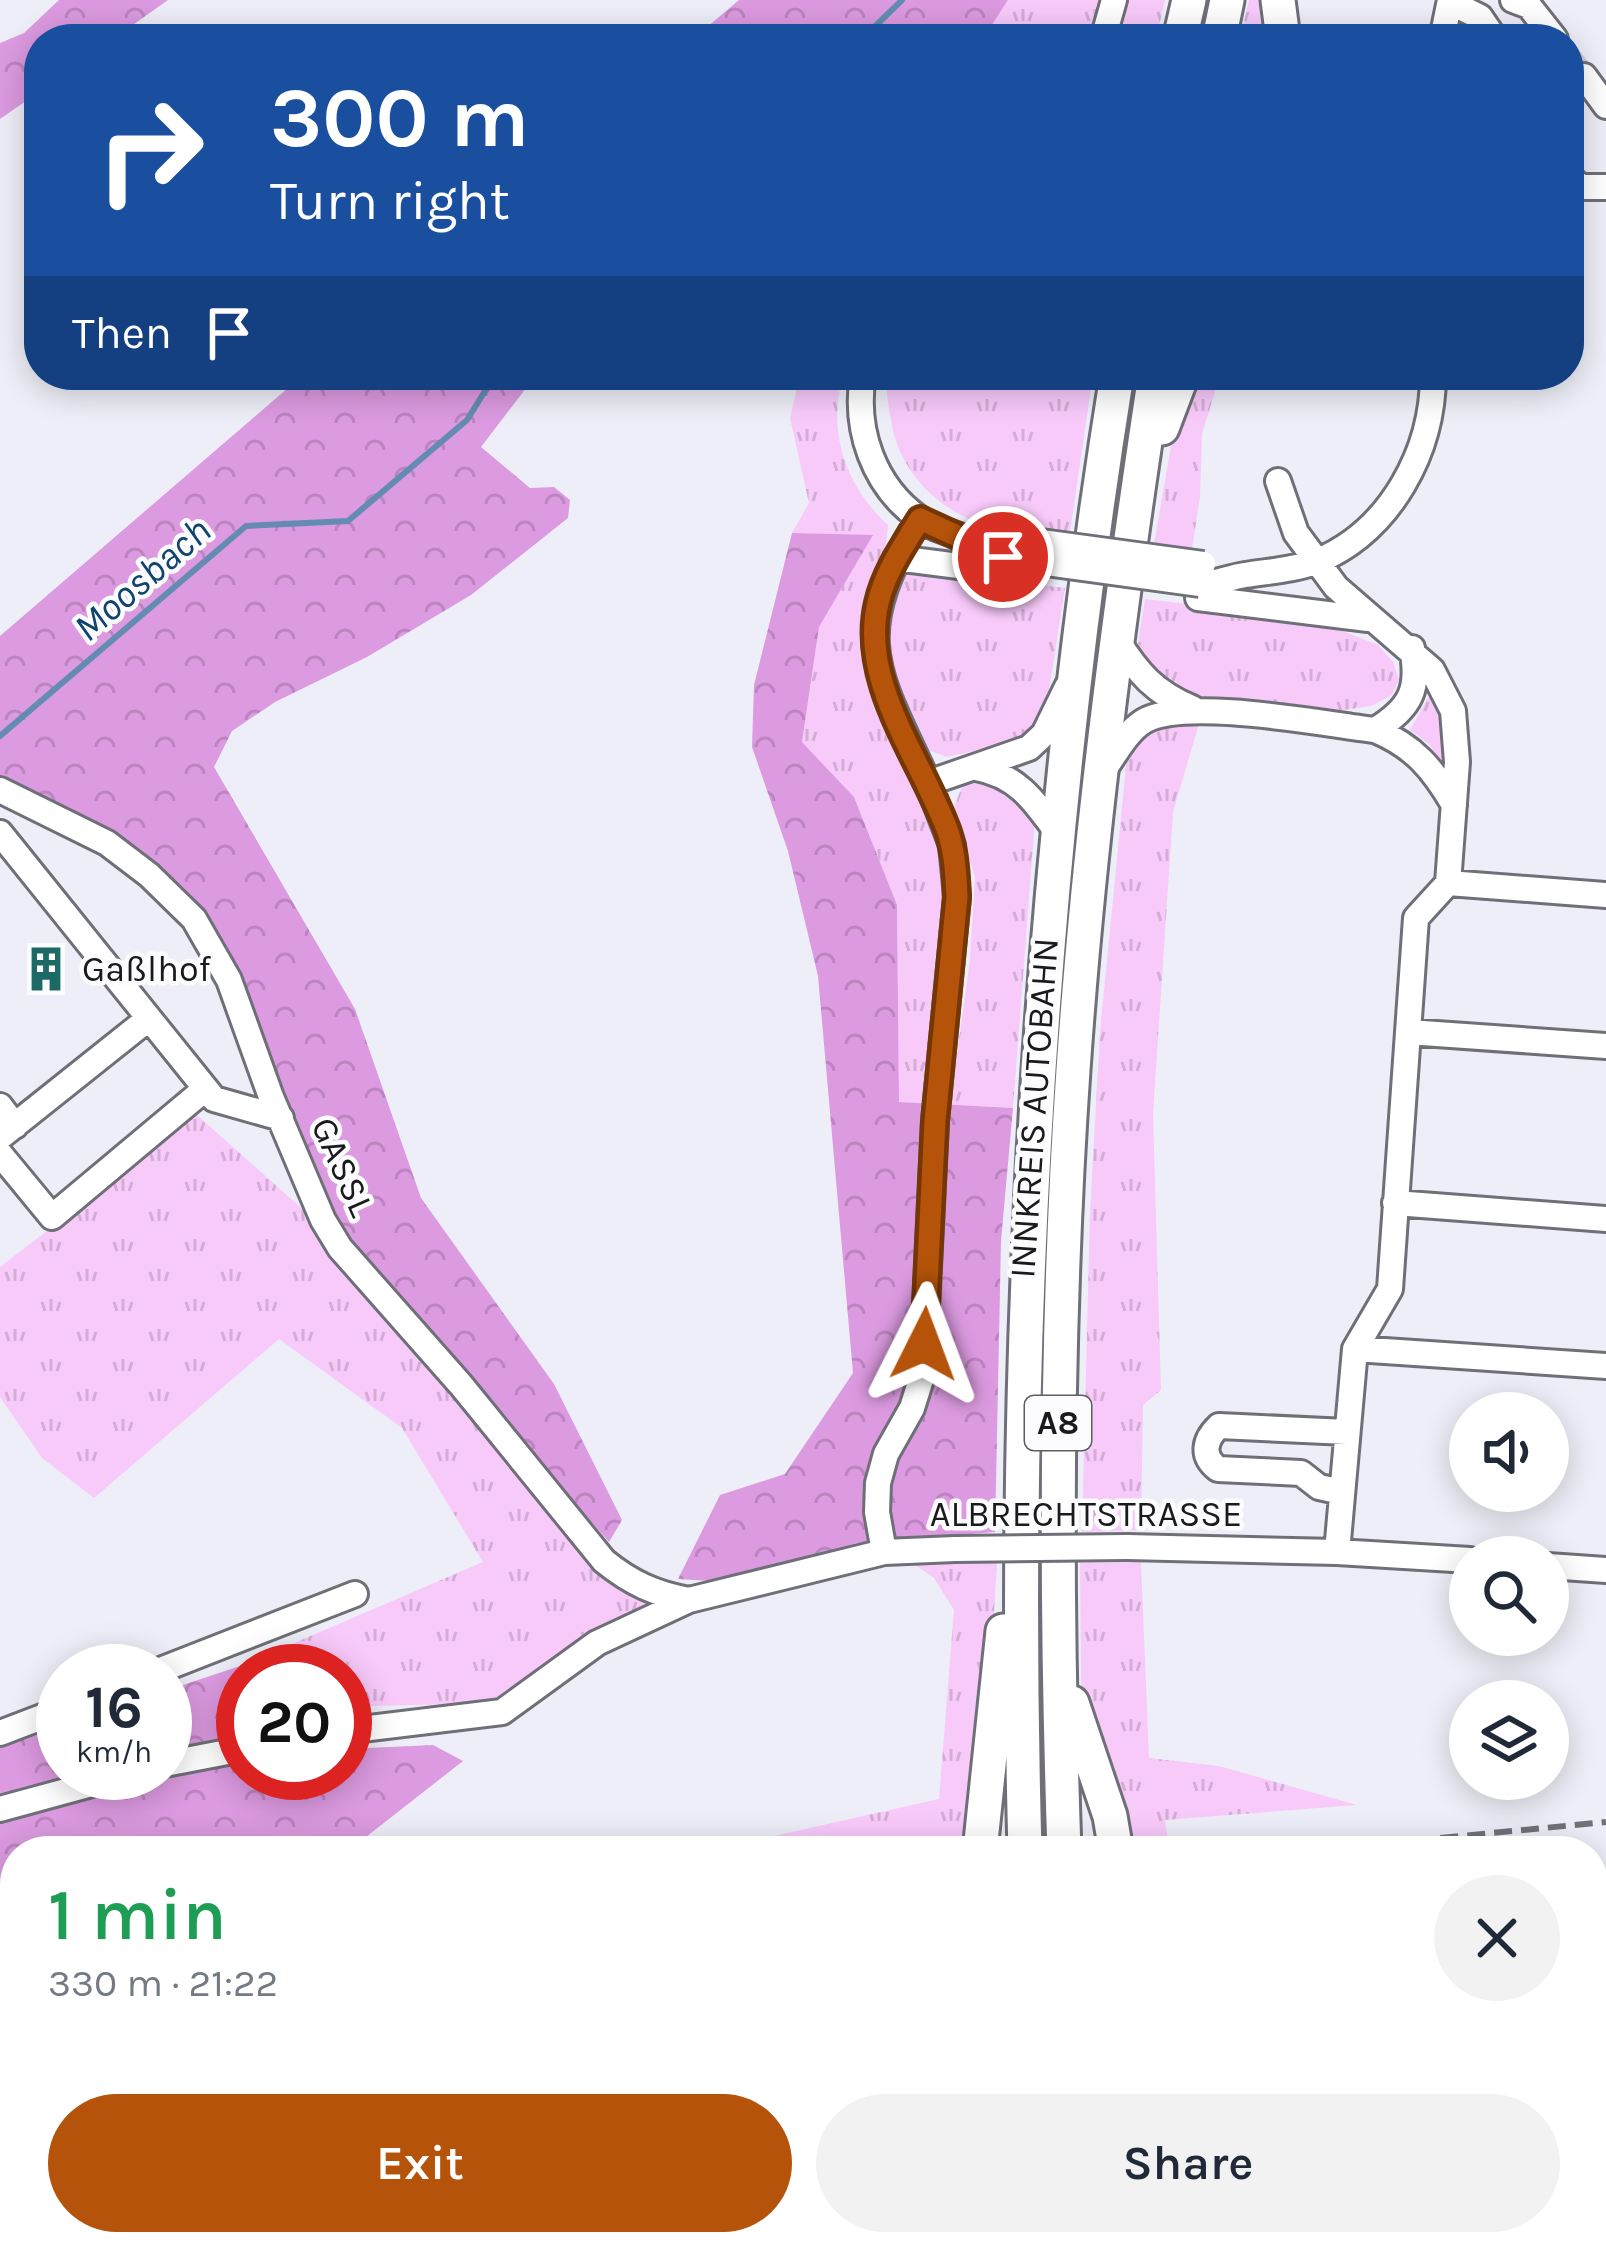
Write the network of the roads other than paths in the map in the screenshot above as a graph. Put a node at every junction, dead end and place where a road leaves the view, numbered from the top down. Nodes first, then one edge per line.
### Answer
1 (1513, 0) edge
2 (1450, 1) edge
3 (1485, 24) edge
4 (1543, 24) edge
5 (1584, 76) tunnel mouth
6 (1606, 106) edge
7 (862, 390) edge
8 (1115, 390) edge
9 (1154, 390) edge
10 (1176, 390) edge
11 (1432, 390) edge
12 (1279, 481) dead end
13 (1138, 492) junction
14 (920, 519) junction
15 (1017, 557) junction
16 (896, 558) junction
17 (1316, 561) junction
18 (1201, 582) junction
19 (1371, 620) junction
20 (1117, 640) junction
21 (1412, 648) junction
22 (1073, 674) junction
23 (1200, 711) junction
24 (1376, 730) junction
25 (976, 768) junction
26 (1100, 775) junction
27 (928, 783) junction
28 (0, 790) edge
29 (1454, 806) junction
30 (1056, 831) junction
31 (0, 833) edge
32 (1448, 883) junction
33 (1606, 895) edge
34 (148, 1018) junction
35 (1408, 1032) junction
36 (1606, 1046) edge
37 (205, 1089) junction
38 (281, 1118) junction
39 (5, 1123) edge
40 (0, 1154) edge
41 (1395, 1203) junction
42 (1606, 1220) edge
43 (1354, 1349) junction
44 (1606, 1366) edge
45 (1347, 1432) junction
46 (1342, 1492) junction
47 (884, 1552) junction
48 (1336, 1552) junction
49 (1449, 1560) edge
50 (1021, 1565) junction
51 (1569, 1567) edge
52 (1606, 1570) edge
53 (355, 1594) dead end
54 (698, 1598) junction
55 (1059, 1655) junction
56 (192, 1658) edge
57 (36, 1719) edge
58 (372, 1728) edge
59 (0, 1733) edge
60 (36, 1799) edge
61 (0, 1809) edge
62 (982, 1836) edge
63 (1025, 1836) edge
64 (1064, 1836) edge
65 (1114, 1836) edge

1 - 4 street
2 - 3 street
5 - 6 street
7 - 14 street
8 - 22 highway, INNKREIS AUTOBAHN / A8
9 - 13 highway, INNKREIS AUTOBAHN / A8
10 - 13 highway
11 - 17 street
12 - 17 street
13 - 20 highway, INNKREIS AUTOBAHN / A8
14 - 15 street
14 - 16 street
15 - 16 street
15 - 18 street, bridge
15 - 18 street
16 - 27 street
17 - 18 street
17 - 19 street
18 - 19 street
19 - 21 street
20 - 23 street
20 - 26 highway, INNKREIS AUTOBAHN / A8
21 - 24 street
21 - 29 street
22 - 25 street
22 - 30 highway, INNKREIS AUTOBAHN / A8
23 - 24 street
23 - 26 street
24 - 29 street
25 - 27 street
25 - 30 street
26 - 55 highway, INNKREIS AUTOBAHN / A8
27 - 47 street
28 - 38 street, GASSL
29 - 32 street
30 - 50 highway, INNKREIS AUTOBAHN / A8
31 - 34 street
32 - 33 street
32 - 35 street
34 - 37 street
34 - 39 street
35 - 36 street
35 - 41 street
37 - 38 street
37 - 40 street
38 - 54 street, GASSL
41 - 42 street
41 - 43 street
43 - 44 street
43 - 45 street
45 - 46 street
45 - 46 street
46 - 48 street
47 - 48 street, ALBRECHTSTRASSE, bridge
47 - 54 street, ALBRECHTSTRASSE
48 - 49 street, ALBRECHTSTRASSE
50 - 62 highway
50 - 63 highway, INNKREIS AUTOBAHN / A8
51 - 52 street
53 - 56 street
54 - 58 street, ALBRECHTSTRASSE
55 - 64 highway, INNKREIS AUTOBAHN / A8
55 - 65 highway
57 - 59 street
60 - 61 street

